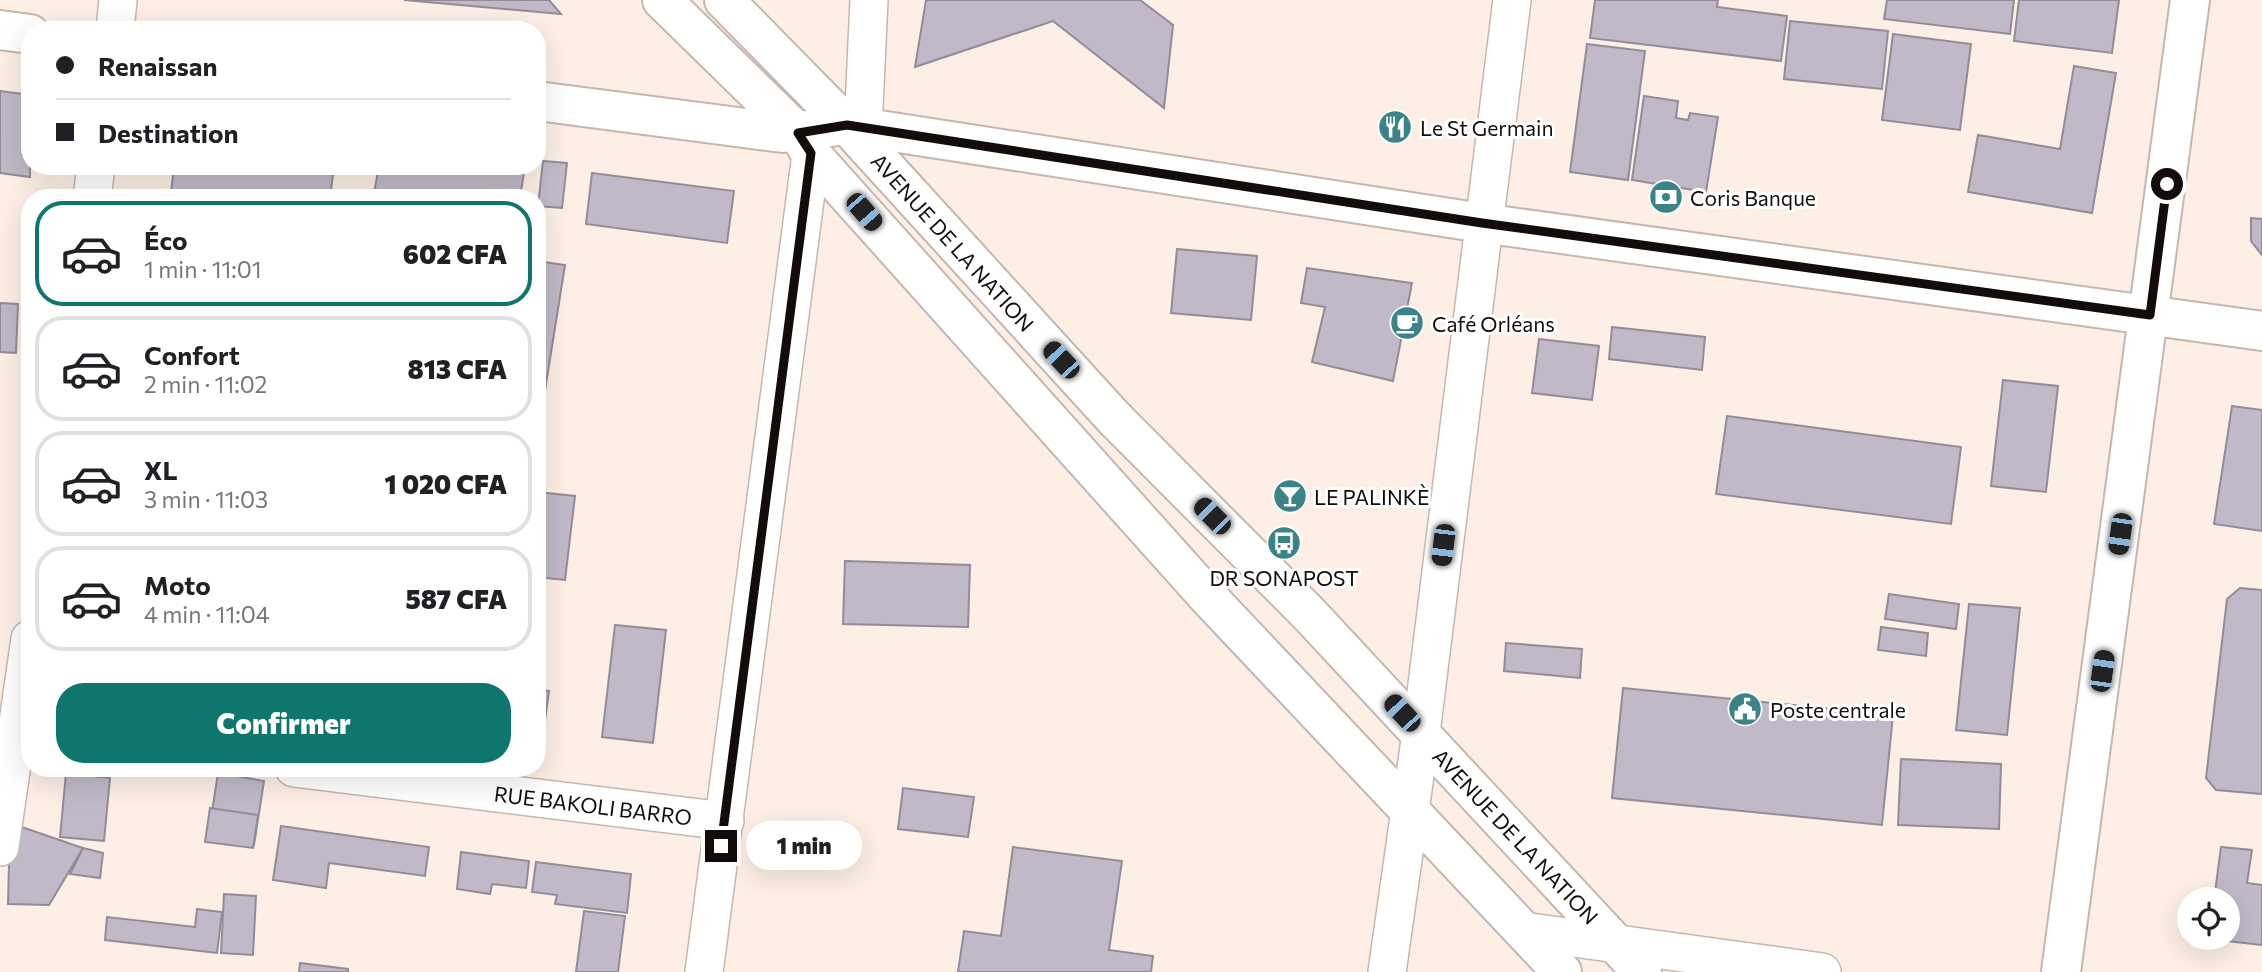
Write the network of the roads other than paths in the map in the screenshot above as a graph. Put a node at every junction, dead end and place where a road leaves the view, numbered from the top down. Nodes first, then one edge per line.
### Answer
1 (118, 0) edge
2 (662, 0) edge
3 (724, 0) edge
4 (869, 0) edge
5 (1512, 0) edge
6 (2190, 0) edge
7 (116, 21) edge
8 (0, 30) edge
9 (21, 33) edge
10 (546, 102) edge
11 (855, 127) junction
12 (805, 143) junction
13 (1482, 223) junction
14 (2150, 315) junction
15 (2262, 331) edge
16 (21, 696) edge
17 (1421, 733) junction
18 (15, 734) edge
19 (367, 777) edge
20 (1410, 811) junction
21 (725, 821) junction
22 (0, 847) edge
23 (1523, 931) junction
24 (1616, 944) junction
25 (704, 972) edge
26 (1387, 972) edge
27 (1562, 972) edge
28 (1643, 972) edge
29 (1822, 972) edge
30 (2061, 972) edge

1 - 7 street
2 - 12 street
3 - 11 street, AVENUE DE LA NATION
4 - 11 street
5 - 13 street
6 - 14 street
8 - 9 street
10 - 12 street
11 - 12 street
11 - 13 street
11 - 17 street, AVENUE DE LA NATION
12 - 20 street
12 - 21 street
13 - 14 street
13 - 17 street
14 - 15 street
14 - 30 street
16 - 18 street
17 - 20 street
17 - 24 street, AVENUE DE LA NATION
18 - 22 street
19 - 21 street, RUE BAKOLI BARRO
20 - 23 street
20 - 26 street
21 - 25 street
23 - 24 street
23 - 27 street
24 - 28 street, AVENUE DE LA NATION
24 - 29 street

